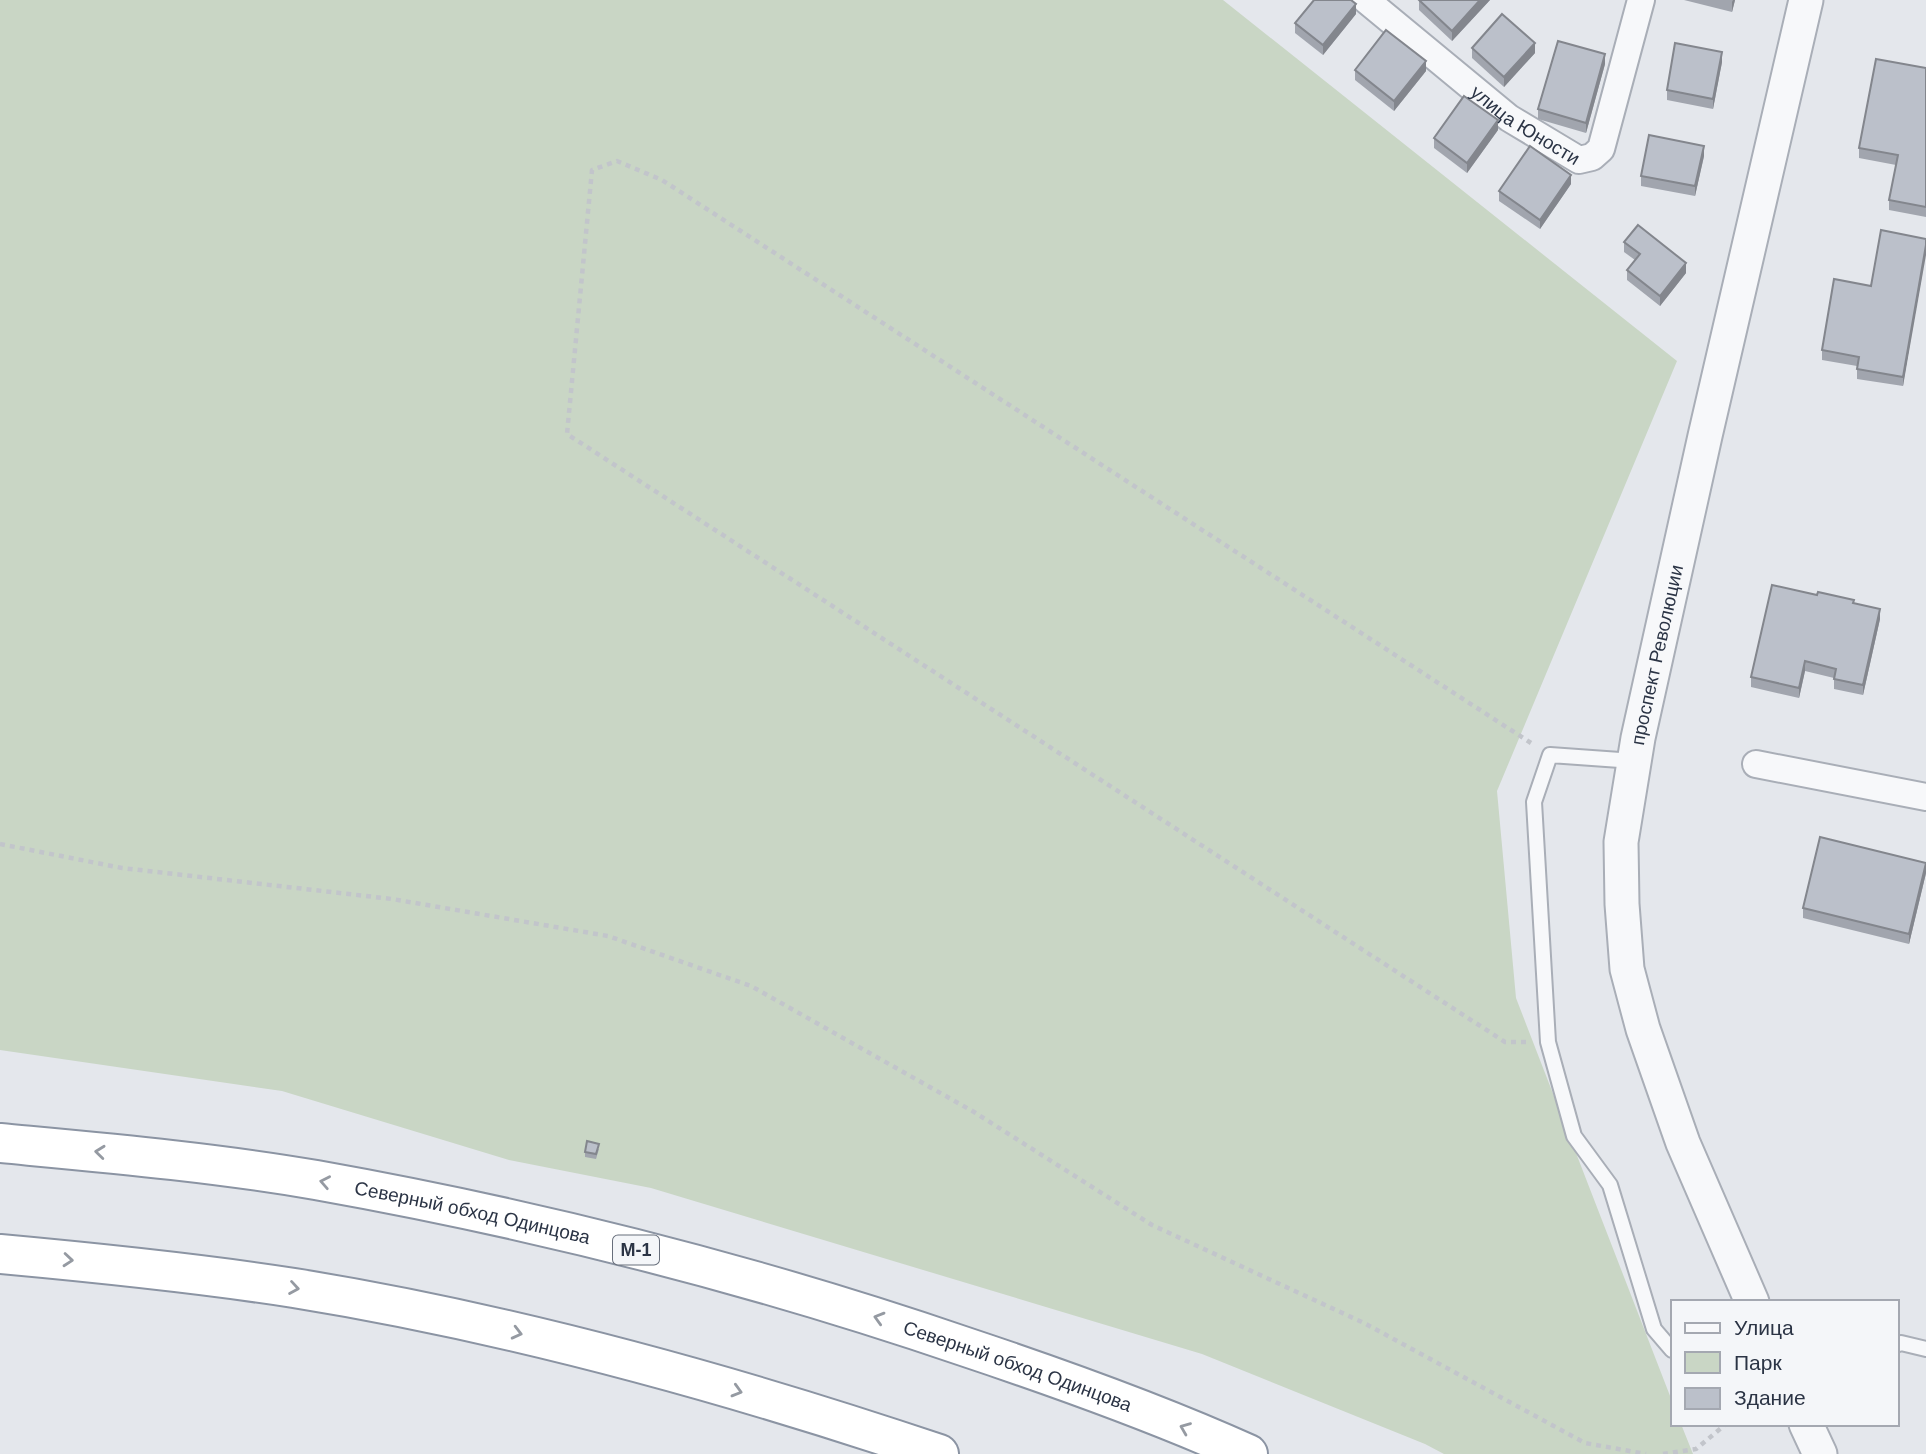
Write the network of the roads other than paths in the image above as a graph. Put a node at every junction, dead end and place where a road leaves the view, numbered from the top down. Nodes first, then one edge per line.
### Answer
1 (1366, 0) edge
2 (1641, 0) edge
3 (1806, 0) edge
4 (1634, 761) junction
5 (1756, 764) dead end
6 (1926, 797) edge
7 (0, 1143) edge
8 (0, 1254) edge
9 (1751, 1300) edge
10 (1898, 1344) edge
11 (1671, 1349) edge
12 (1926, 1349) edge
13 (939, 1454) edge
14 (1248, 1454) edge

1 - 2 street, улица Юности
3 - 4 street, проспект Революции
4 - 9 street, проспект Революции
4 - 11 lane
5 - 6 street
14 -> 7 highway, Северный обход Одинцова / М-1
8 -> 13 highway
10 - 12 lane

